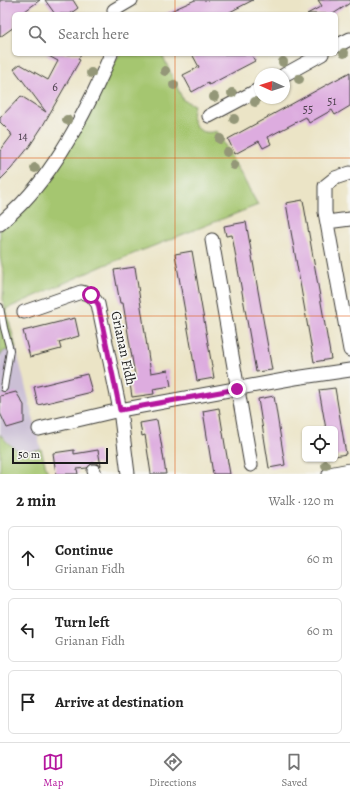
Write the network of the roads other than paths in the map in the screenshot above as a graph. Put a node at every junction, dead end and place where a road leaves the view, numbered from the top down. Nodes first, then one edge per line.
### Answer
1 (131, 0) edge
2 (112, 8) edge
3 (350, 39) edge
4 (338, 45) edge
5 (110, 56) edge
6 (318, 56) edge
7 (290, 72) edge
8 (254, 91) edge
9 (209, 116) dead end
10 (350, 173) edge
11 (350, 219) edge
12 (327, 222) junction
13 (0, 224) edge
14 (212, 240) dead end
15 (0, 307) edge
16 (24, 312) dead end
17 (349, 344) edge
18 (350, 370) edge
19 (4, 388) dead end
20 (237, 389) junction
21 (120, 410) junction
22 (39, 429) dead end
23 (250, 464) dead end
24 (350, 470) edge
25 (128, 474) edge
26 (329, 474) edge

1 - 2 street
3 - 4 street
5 - 13 street
6 - 7 street
8 - 9 street
10 - 12 street
11 - 12 street
12 - 17 street
14 - 20 street
15 - 19 lane
16 - 21 street, Grianan Fidh
18 - 20 street
20 - 21 street
20 - 23 street
21 - 22 street
21 - 25 street, Grianan Fidh
24 - 26 street

